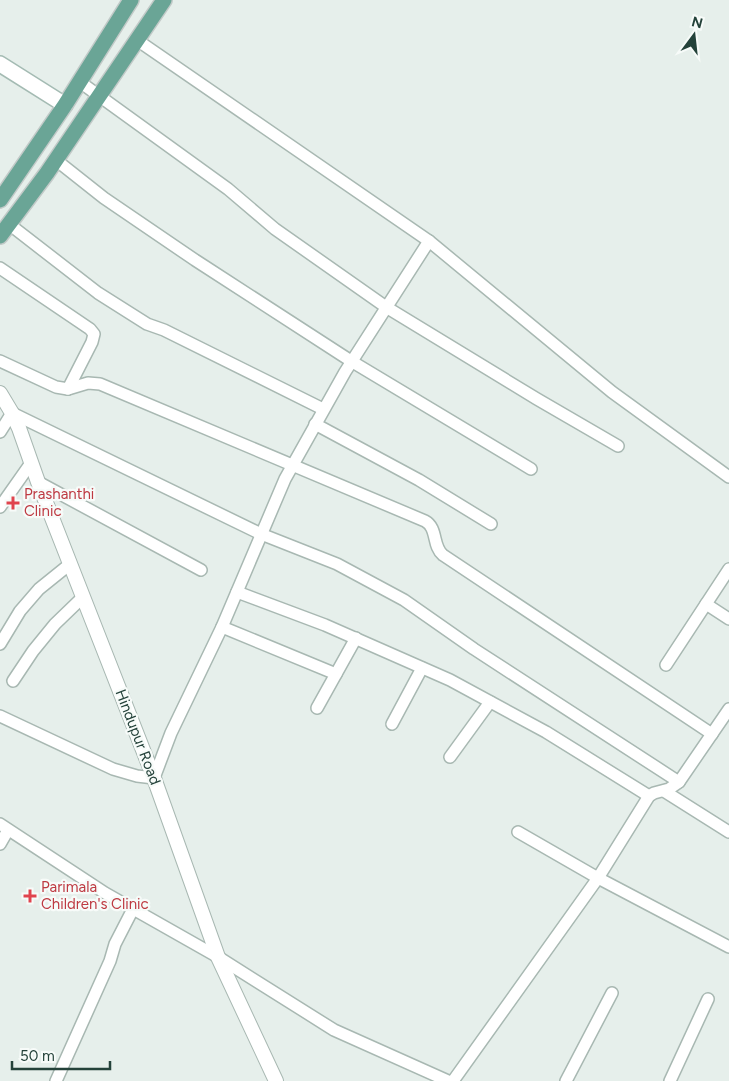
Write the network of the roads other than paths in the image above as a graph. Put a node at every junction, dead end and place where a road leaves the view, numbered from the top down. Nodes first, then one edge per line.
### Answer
1 (131, 0) edge
2 (164, 0) edge
3 (137, 40) junction
4 (0, 64) edge
5 (80, 82) junction
6 (99, 96) junction
7 (65, 105) junction
8 (56, 160) junction
9 (0, 200) edge
10 (4, 230) edge
11 (429, 241) junction
12 (0, 268) edge
13 (386, 307) junction
14 (0, 361) edge
15 (351, 361) junction
16 (68, 389) junction
17 (0, 393) edge
18 (323, 410) junction
19 (12, 413) junction
20 (315, 424) junction
21 (0, 432) edge
22 (618, 446) dead end
23 (31, 463) junction
24 (292, 465) junction
25 (531, 469) dead end
26 (729, 477) edge
27 (38, 482) junction
28 (0, 507) edge
29 (492, 524) dead end
30 (261, 534) junction
31 (70, 564) junction
32 (729, 569) edge
33 (201, 570) dead end
34 (237, 592) junction
35 (83, 597) junction
36 (706, 604) junction
37 (729, 619) edge
38 (222, 627) junction
39 (356, 638) junction
40 (0, 644) edge
41 (666, 666) dead end
42 (422, 668) junction
43 (336, 674) junction
44 (13, 682) dead end
45 (490, 702) junction
46 (317, 708) dead end
47 (729, 709) edge
48 (0, 716) edge
49 (725, 723) edge
50 (392, 724) dead end
51 (712, 734) junction
52 (450, 757) dead end
53 (154, 778) junction
54 (679, 782) junction
55 (664, 791) junction
56 (649, 796) junction
57 (4, 827) edge
58 (518, 832) dead end
59 (729, 832) edge
60 (0, 844) edge
61 (598, 878) junction
62 (133, 909) junction
63 (729, 947) edge
64 (218, 957) junction
65 (612, 993) dead end
66 (708, 999) dead end
67 (56, 1081) edge
68 (276, 1081) edge
69 (448, 1081) edge
70 (452, 1081) edge
71 (566, 1081) edge
72 (670, 1081) edge

1 - 5 main road
2 - 3 main road
3 - 6 main road
3 - 11 street
4 - 7 main road
5 - 6 street
5 - 7 main road
6 - 8 main road
6 - 13 street
7 - 9 main road
8 - 10 main road
8 - 15 street
10 - 18 street
11 - 13 street
11 - 26 street
12 - 16 street
13 - 15 street
13 - 22 street
14 - 16 street
15 - 18 street
15 - 25 street
16 - 24 street
17 - 19 street, Hindupur Road
18 - 20 street
19 - 21 street
19 - 23 street, Hindupur Road
19 - 30 street
20 - 24 street
20 - 29 street
23 - 27 street, Hindupur Road
23 - 28 street
24 - 30 street
24 - 51 street
27 - 31 street, Hindupur Road
27 - 33 street
30 - 34 street
30 - 54 street
31 - 35 street, Hindupur Road
31 - 40 street
32 - 36 street
34 - 38 street
34 - 39 street
35 - 44 street
35 - 53 street, Hindupur Road
36 - 37 street
36 - 41 street
38 - 43 street
38 - 53 street
39 - 42 street
39 - 43 street
42 - 45 street
42 - 50 street
43 - 46 street
45 - 52 street
45 - 56 street
47 - 49 street
48 - 53 street
49 - 51 street
51 - 54 street
53 - 64 street, Hindupur Road
54 - 55 street
55 - 56 street
55 - 59 street
56 - 61 street
57 - 60 street
57 - 62 street
58 - 61 street
61 - 63 street
61 - 70 street
62 - 64 street
62 - 67 street
64 - 68 street, Hindupur Road
64 - 69 street
65 - 71 street
66 - 72 street

